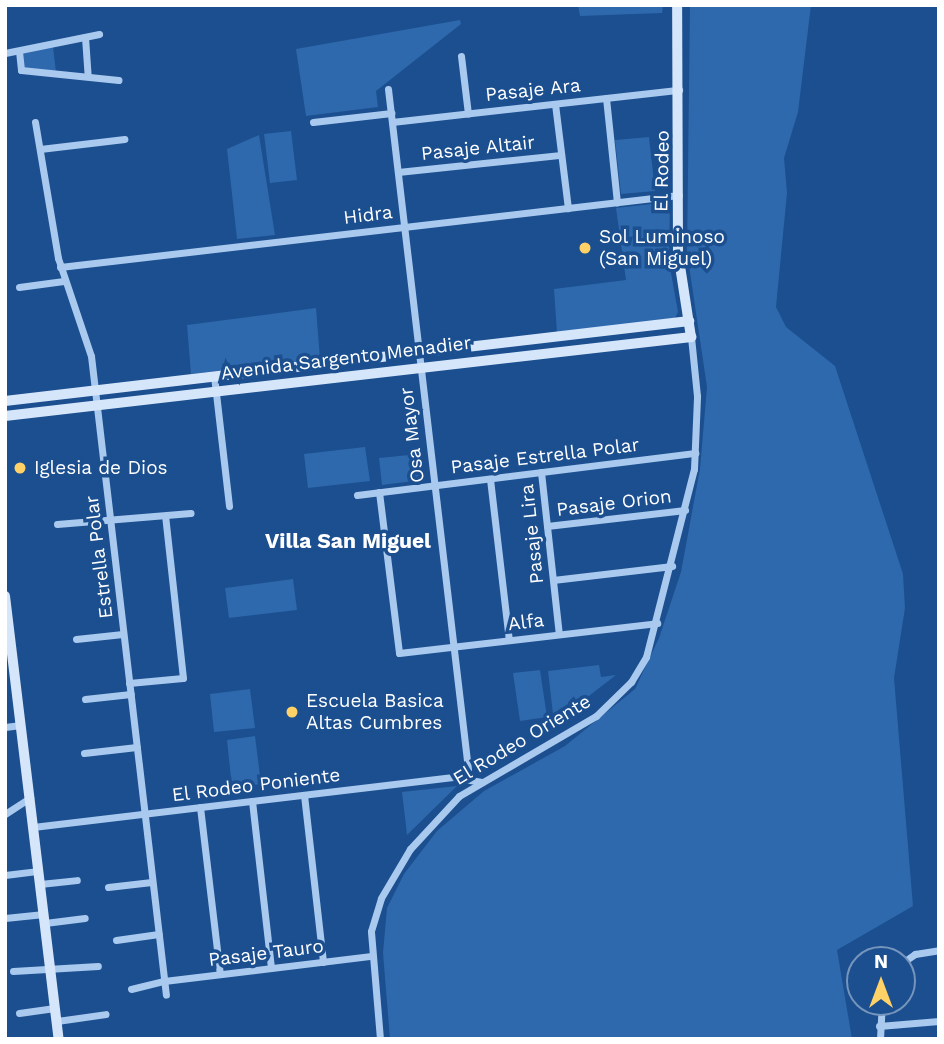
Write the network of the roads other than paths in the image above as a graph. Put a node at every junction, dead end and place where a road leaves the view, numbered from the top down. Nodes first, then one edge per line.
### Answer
1 (677, 5) edge
2 (99, 34) dead end
3 (85, 37) junction
4 (19, 51) junction
5 (5, 53) edge
6 (461, 56) dead end
7 (88, 76) junction
8 (118, 80) dead end
9 (388, 89) dead end
10 (679, 90) junction
11 (606, 98) junction
12 (555, 104) junction
13 (391, 113) junction
14 (468, 114) junction
15 (35, 122) dead end
16 (313, 122) dead end
17 (392, 122) junction
18 (124, 139) dead end
19 (40, 149) junction
20 (561, 155) junction
21 (398, 172) junction
22 (679, 195) junction
23 (617, 202) junction
24 (568, 208) junction
25 (404, 227) junction
26 (60, 267) junction
27 (64, 281) junction
28 (19, 287) dead end
29 (689, 321) junction
30 (691, 337) junction
31 (419, 351) junction
32 (419, 367) junction
33 (214, 376) junction
34 (95, 391) junction
35 (216, 391) junction
36 (5, 401) edge
37 (97, 405) junction
38 (5, 416) edge
39 (695, 453) junction
40 (541, 472) junction
41 (490, 479) junction
42 (433, 485) junction
43 (379, 492) junction
44 (357, 495) dead end
45 (229, 506) dead end
46 (685, 510) junction
47 (191, 513) dead end
48 (165, 516) junction
49 (110, 520) junction
50 (57, 524) dead end
51 (547, 526) junction
52 (672, 565) junction
53 (553, 580) junction
54 (5, 596) edge
55 (657, 623) junction
56 (123, 634) junction
57 (559, 634) junction
58 (76, 639) dead end
59 (509, 640) junction
60 (453, 646) junction
61 (9, 656) edge
62 (129, 683) junction
63 (131, 694) junction
64 (85, 699) dead end
65 (21, 725) junction
66 (5, 727) edge
67 (137, 747) junction
68 (84, 753) dead end
69 (470, 777) junction
70 (482, 782) junction
71 (304, 795) junction
72 (30, 798) junction
73 (252, 801) junction
74 (200, 807) junction
75 (5, 814) edge
76 (145, 814) junction
77 (33, 827) junction
78 (39, 871) junction
79 (5, 875) edge
80 (77, 880) dead end
81 (152, 882) junction
82 (40, 884) junction
83 (108, 887) dead end
84 (5, 918) edge
85 (85, 918) dead end
86 (45, 919) junction
87 (159, 934) junction
88 (117, 940) dead end
89 (939, 950) edge
90 (916, 954) edge
91 (371, 956) junction
92 (323, 962) junction
93 (98, 966) dead end
94 (50, 968) junction
95 (271, 968) junction
96 (13, 971) dead end
97 (220, 974) junction
98 (164, 981) junction
99 (131, 989) dead end
100 (166, 995) dead end
101 (55, 1008) junction
102 (19, 1013) dead end
103 (106, 1014) dead end
104 (880, 1016) edge
105 (57, 1021) junction
106 (939, 1021) edge
107 (879, 1026) junction
108 (59, 1039) edge
109 (380, 1039) edge
110 (880, 1039) edge

1 - 10 street, El Rodeo
2 - 3 street
3 - 4 street
3 - 7 street
4 - 5 street
4 - 7 street
6 - 14 street
7 - 8 street
9 - 13 street, Osa Mayor
10 - 11 street, Pasaje Ara
10 - 22 street, El Rodeo
11 - 12 street, Pasaje Ara
11 - 23 street
12 - 14 street, Pasaje Ara
12 - 20 street
13 - 16 street
13 - 17 street, Osa Mayor
14 - 17 street, Pasaje Ara
15 - 19 street, Estrella Polar
17 - 21 street, Osa Mayor
18 - 19 street
19 - 26 street, Estrella Polar
20 - 21 street, Pasaje Altair
20 - 24 street
21 - 25 street, Osa Mayor
22 - 23 street, Hidra
22 - 29 street, El Rodeo
23 - 24 street, Hidra
24 - 25 street, Hidra
25 - 26 street, Hidra
25 - 31 street, Osa Mayor
26 - 27 street, Estrella Polar
27 - 28 street
27 - 34 street, Estrella Polar
29 - 30 street, El Rodeo
29 - 31 street, Avenida Sargento Menadier
30 - 32 street, Avenida Sargento Menadier
30 - 39 street, El Rodeo Oriente
31 - 32 street, Osa Mayor
31 - 33 street, Avenida Sargento Menadier
32 - 35 street, Avenida Sargento Menadier
32 - 42 street, Osa Mayor
33 - 34 street, Avenida Sargento Menadier
33 - 35 street
34 - 36 street, Avenida Sargento Menadier
34 - 37 street, Estrella Polar
35 - 37 street, Avenida Sargento Menadier
35 - 45 street
37 - 38 street, Avenida Sargento Menadier
37 - 49 street, Estrella Polar
39 - 40 street, Pasaje Estrella Polar
39 - 46 street, El Rodeo Oriente
40 - 41 street, Pasaje Estrella Polar
40 - 51 street, Pasaje Lira
41 - 42 street, Pasaje Estrella Polar
41 - 59 street
42 - 43 street, Pasaje Estrella Polar
42 - 60 street, Osa Mayor
43 - 44 street, Pasaje Estrella Polar
43 - 60 street, Alfa
46 - 51 street, Pasaje Orion
46 - 52 street, El Rodeo Oriente
47 - 48 street
48 - 49 street
48 - 62 street
49 - 50 street
49 - 56 street, Estrella Polar
51 - 53 street, Pasaje Lira
52 - 53 street
52 - 55 street, El Rodeo Oriente
53 - 57 street, Pasaje Lira
54 - 61 street
55 - 57 street, Alfa
55 - 70 street, El Rodeo Oriente
56 - 58 street
56 - 62 street, Estrella Polar
57 - 59 street, Alfa
59 - 60 street, Alfa
60 - 69 street, Osa Mayor
61 - 65 street
62 - 63 street, Estrella Polar
63 - 64 street
63 - 67 street, Estrella Polar
65 - 66 street
65 - 72 street
67 - 68 street
67 - 76 street, Estrella Polar
69 - 70 street, El Rodeo Poniente
69 - 71 street, El Rodeo Poniente
70 - 91 street, El Rodeo Oriente
71 - 73 street, El Rodeo Poniente
71 - 92 street
72 - 75 street
72 - 77 street
73 - 74 street, El Rodeo Poniente
73 - 95 street
74 - 76 street, El Rodeo Poniente
74 - 97 street
76 - 77 street, El Rodeo Poniente
76 - 81 street, Estrella Polar
77 - 78 street
78 - 79 street
78 - 82 street
80 - 82 street
81 - 83 street
81 - 87 street, Estrella Polar
82 - 86 street
84 - 86 street
85 - 86 street
86 - 94 street
87 - 88 street
87 - 98 street, Estrella Polar
89 - 90 street
91 - 92 street, Pasaje Tauro
91 - 109 street, El Rodeo Oriente
92 - 95 street, Pasaje Tauro
93 - 94 street
94 - 96 street
94 - 101 street
95 - 97 street, Pasaje Tauro
97 - 98 street, Pasaje Tauro
98 - 99 street, Pasaje Tauro
98 - 100 street, Estrella Polar
101 - 102 street
101 - 105 street
103 - 105 street
104 - 107 street
105 - 108 street
106 - 107 street
107 - 110 street

